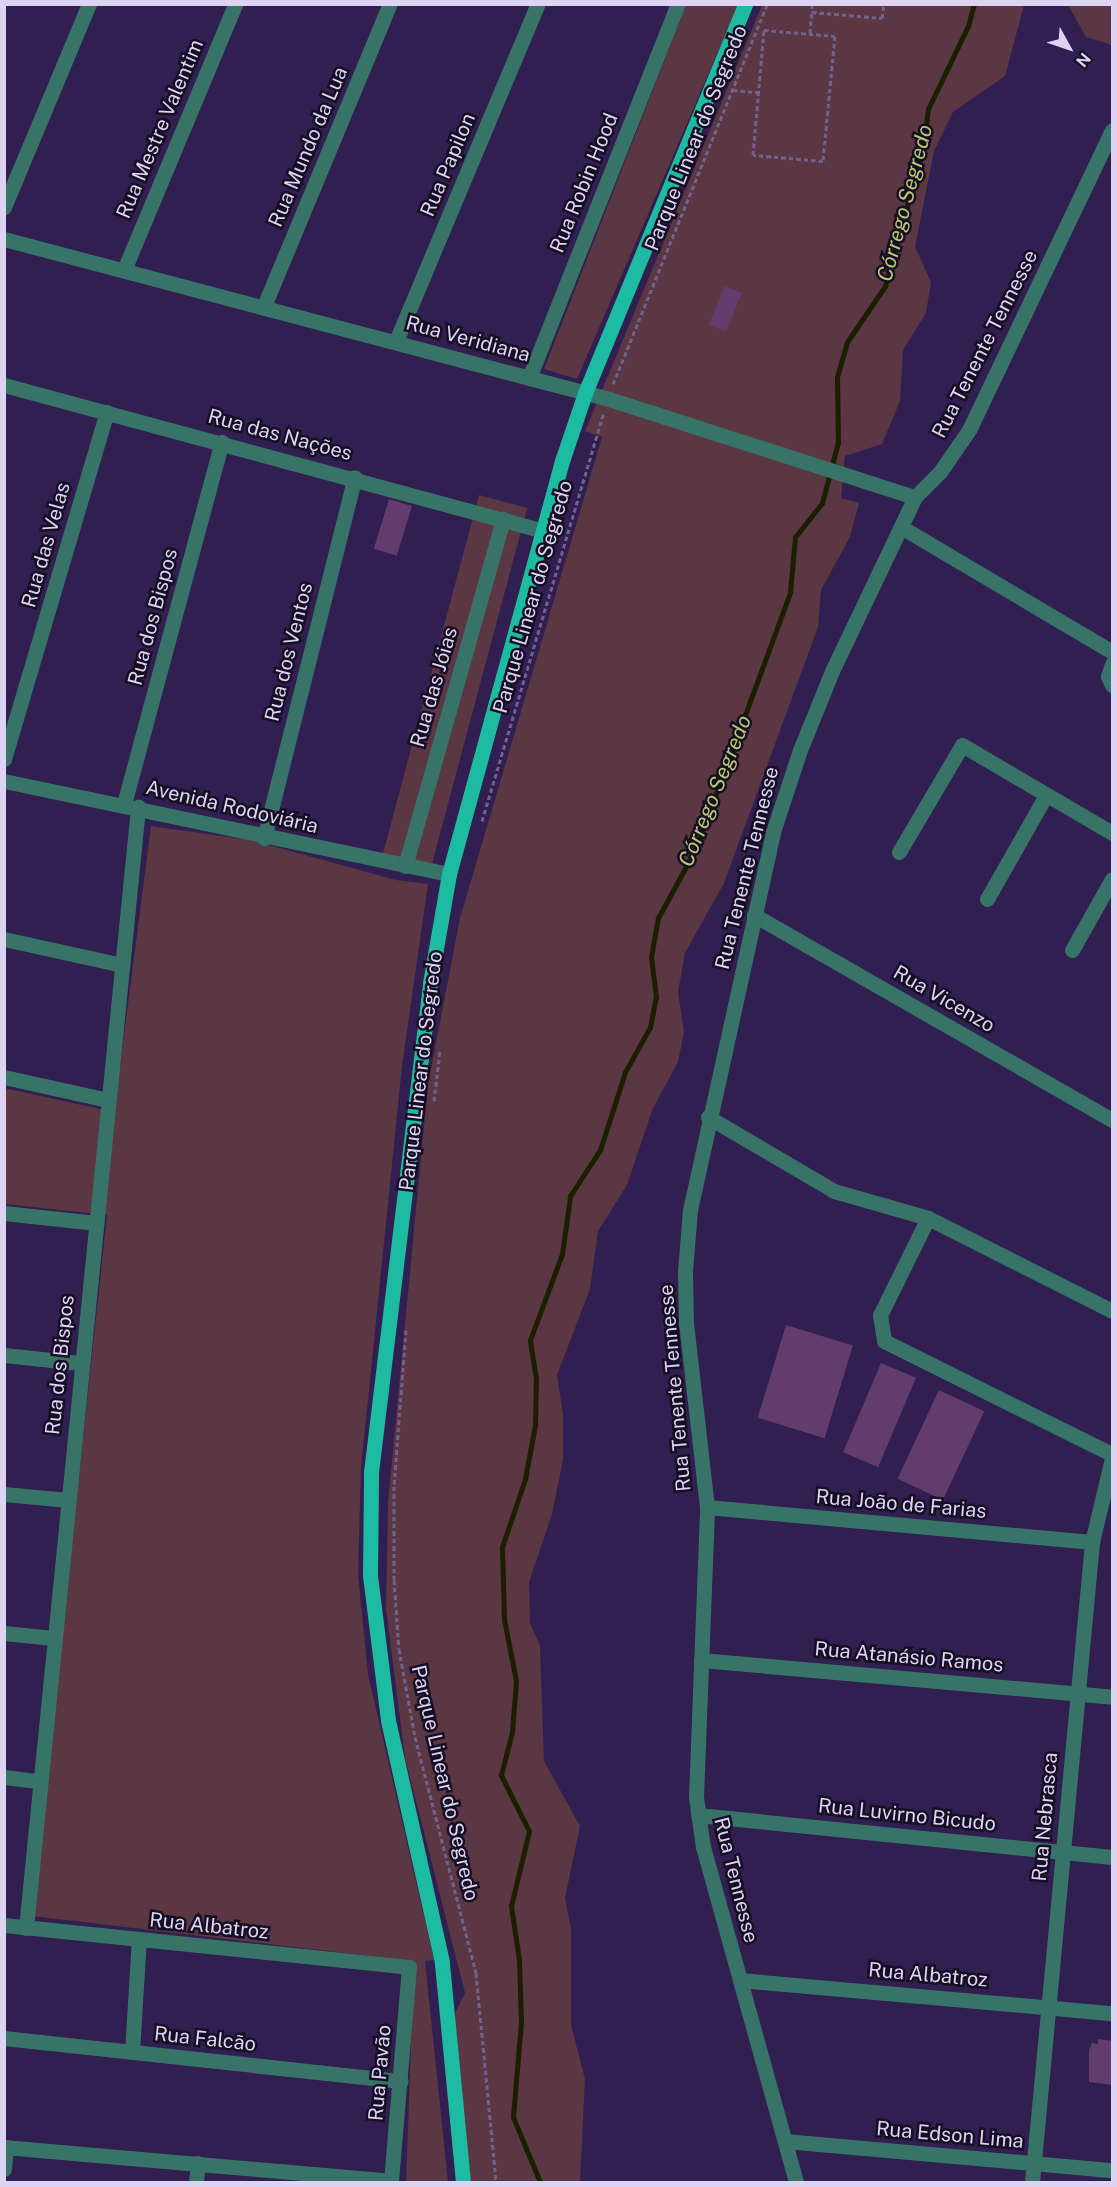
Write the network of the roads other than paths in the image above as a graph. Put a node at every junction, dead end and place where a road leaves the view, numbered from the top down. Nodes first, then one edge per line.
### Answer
1 (89, 4) edge
2 (235, 4) edge
3 (390, 4) edge
4 (538, 4) edge
5 (678, 4) edge
6 (745, 4) edge
7 (1113, 130) edge
8 (4, 207) edge
9 (4, 239) edge
10 (124, 270) junction
11 (264, 306) junction
12 (396, 341) junction
13 (529, 378) junction
14 (4, 385) edge
15 (585, 393) junction
16 (107, 412) junction
17 (222, 442) junction
18 (355, 477) junction
19 (915, 497) junction
20 (504, 519) junction
21 (901, 527) junction
22 (544, 531) junction
23 (1113, 652) edge
24 (1113, 664) edge
25 (1113, 684) edge
26 (4, 759) edge
27 (4, 781) edge
28 (1046, 795) junction
29 (131, 806) junction
30 (1113, 833) edge
31 (264, 838) junction
32 (899, 852) dead end
33 (405, 866) junction
34 (449, 874) junction
35 (1113, 879) edge
36 (987, 899) dead end
37 (754, 915) junction
38 (4, 939) edge
39 (1072, 950) dead end
40 (122, 965) junction
41 (4, 1077) edge
42 (108, 1100) junction
43 (708, 1117) junction
44 (1113, 1120) edge
45 (4, 1213) edge
46 (928, 1218) junction
47 (96, 1223) junction
48 (1113, 1311) edge
49 (4, 1355) edge
50 (80, 1364) junction
51 (1113, 1457) edge
52 (4, 1494) edge
53 (68, 1500) junction
54 (707, 1507) junction
55 (1092, 1542) junction
56 (4, 1633) edge
57 (53, 1638) junction
58 (701, 1660) junction
59 (1078, 1693) junction
60 (1113, 1697) edge
61 (4, 1777) edge
62 (38, 1781) junction
63 (698, 1815) junction
64 (1063, 1852) junction
65 (1113, 1857) edge
66 (4, 1925) edge
67 (26, 1928) junction
68 (139, 1940) junction
69 (409, 1967) joint
70 (740, 1980) junction
71 (1048, 2007) junction
72 (1113, 2013) edge
73 (4, 2038) edge
74 (132, 2052) junction
75 (401, 2081) junction
76 (785, 2141) junction
77 (5, 2147) edge
78 (198, 2163) junction
79 (1034, 2163) junction
80 (4, 2169) edge
81 (1113, 2170) edge
82 (196, 2182) edge
83 (391, 2182) edge
84 (463, 2182) edge
85 (796, 2182) edge
86 (1032, 2182) edge

1 - 8 street
2 - 10 street, Rua Mestre Valentim
3 - 11 street, Rua Mundo da Lua
4 - 12 street, Rua Papilon
5 - 13 street, Rua Robin Hood
6 - 15 main road
7 - 19 street, Rua Tenente Tennesse
9 - 10 street, Rua Veridiana
10 - 11 street, Rua Veridiana
11 - 12 street, Rua Veridiana
12 - 13 street, Rua Veridiana
13 - 15 street, Rua Veridiana
14 - 16 street, Rua das Nações
15 - 19 street, Rua Veridiana
15 - 22 main road
16 - 17 street, Rua das Nações
16 - 26 street, Rua das Velas
17 - 18 street, Rua das Nações
17 - 29 street, Rua dos Bispos
18 - 20 street, Rua das Nações
18 - 31 street, Rua dos Ventos
19 - 21 street, Rua Tenente Tennesse
20 - 22 street, Rua das Nações
20 - 33 street, Rua das Jóias
21 - 23 street
21 - 37 street, Rua Tenente Tennesse
22 - 34 main road
24 - 25 street
27 - 29 street, Avenida Rodoviária
28 - 30 street
28 - 32 street
28 - 36 street
29 - 31 street, Avenida Rodoviária
29 - 40 street, Rua dos Bispos
31 - 33 street, Avenida Rodoviária
33 - 34 street, Avenida Rodoviária
34 - 84 main road
35 - 39 street
37 - 43 street, Rua Tenente Tennesse
37 - 44 street, Rua Vicenzo
38 - 40 street
40 - 42 street, Rua dos Bispos
41 - 42 street
42 - 47 street, Rua dos Bispos
43 - 46 street
43 - 54 street, Rua Tenente Tennesse
45 - 47 street
46 - 48 street
46 - 51 street
47 - 50 street, Rua dos Bispos
49 - 50 street
50 - 53 street, Rua dos Bispos
51 - 55 street, Rua Nebrasca
52 - 53 street
53 - 57 street, Rua dos Bispos
54 - 55 street, Rua João de Farias
54 - 58 street, Rua Tennesse
55 - 59 street, Rua Nebrasca
56 - 57 street
57 - 62 street, Rua dos Bispos
58 - 59 street, Rua Atanásio Ramos
58 - 63 street, Rua Tennesse
59 - 60 street, Rua Atanásio Ramos
59 - 64 street, Rua Nebrasca
61 - 62 street
62 - 67 street, Rua dos Bispos
63 - 64 street, Rua Luvirno Bicudo
63 - 70 street, Rua Tennesse
64 - 65 street, Rua Luvirno Bicudo
64 - 71 street, Rua Nebrasca
66 - 67 street, Rua Albatroz
67 - 68 street, Rua Albatroz
68 - 69 street, Rua Albatroz
68 - 74 street
69 - 75 street, Rua Pavão
70 - 71 street, Rua Albatroz
70 - 76 street, Rua Tennesse
71 - 72 street, Rua Albatroz
71 - 79 street, Rua Nebrasca
73 - 74 street, Rua Falcão
74 - 75 street, Rua Falcão
75 - 83 street, Rua Pavão
76 - 79 street, Rua Edson Lima
76 - 85 street, Rua Tennesse
77 - 78 street
77 - 80 street
78 - 82 street
78 - 83 street
79 - 81 street, Rua Edson Lima
79 - 86 street, Rua Nebrasca

